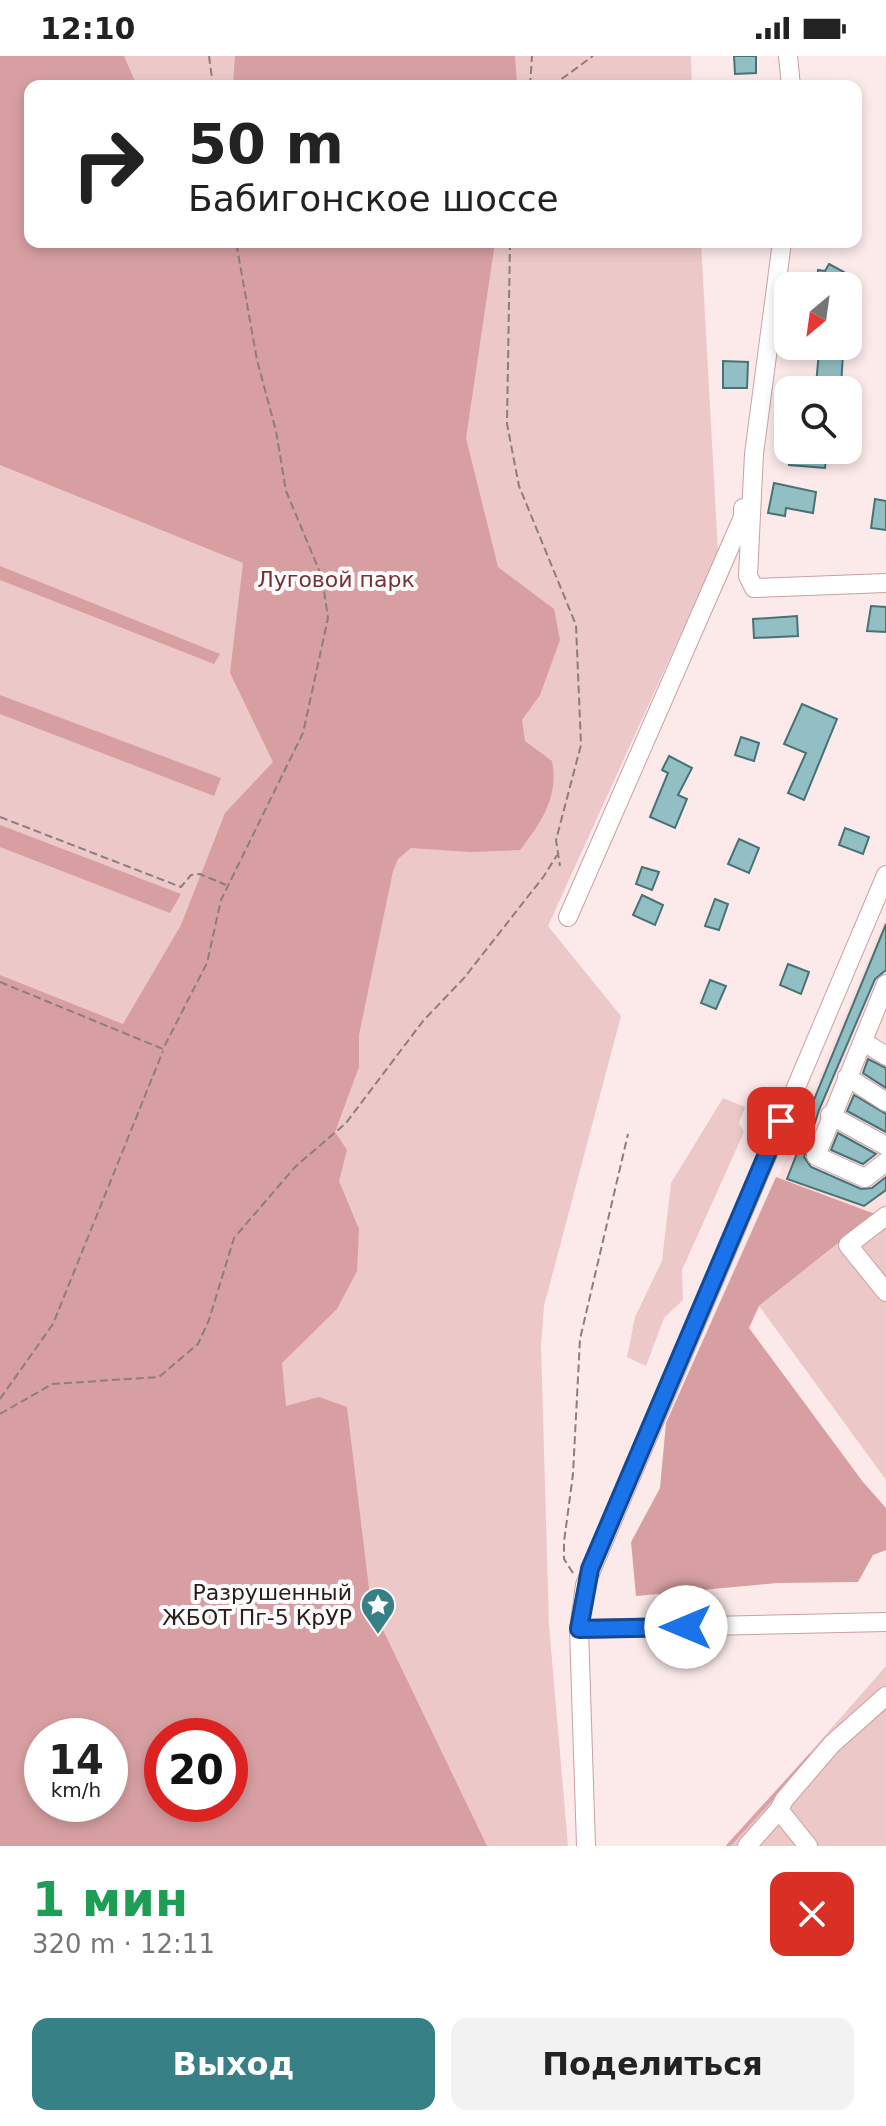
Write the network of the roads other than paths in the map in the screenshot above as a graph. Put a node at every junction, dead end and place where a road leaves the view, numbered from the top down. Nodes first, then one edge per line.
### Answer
1 (788, 56) edge
2 (790, 80) edge
3 (781, 248) edge
4 (753, 478) junction
5 (886, 583) edge
6 (886, 875) edge
7 (568, 917) dead end
8 (886, 984) edge
9 (882, 1006) edge
10 (864, 1042) junction
11 (886, 1056) edge
12 (847, 1077) junction
13 (886, 1102) edge
14 (830, 1115) junction
15 (886, 1146) edge
16 (886, 1162) edge
17 (886, 1216) edge
18 (886, 1292) edge
19 (886, 1622) edge
20 (579, 1629) junction
21 (886, 1696) edge
22 (779, 1810) junction
23 (586, 1846) edge
24 (747, 1846) edge
25 (808, 1846) edge

1 - 2 street
3 - 4 street
4 - 5 street
4 - 7 street
6 - 20 street
8 - 9 street
9 - 10 street
10 - 11 street
10 - 12 street
12 - 13 street
12 - 14 street
14 - 15 street
14 - 16 street
17 - 18 street
19 - 20 street
20 - 23 street
21 - 22 street
22 - 24 street
22 - 25 street

